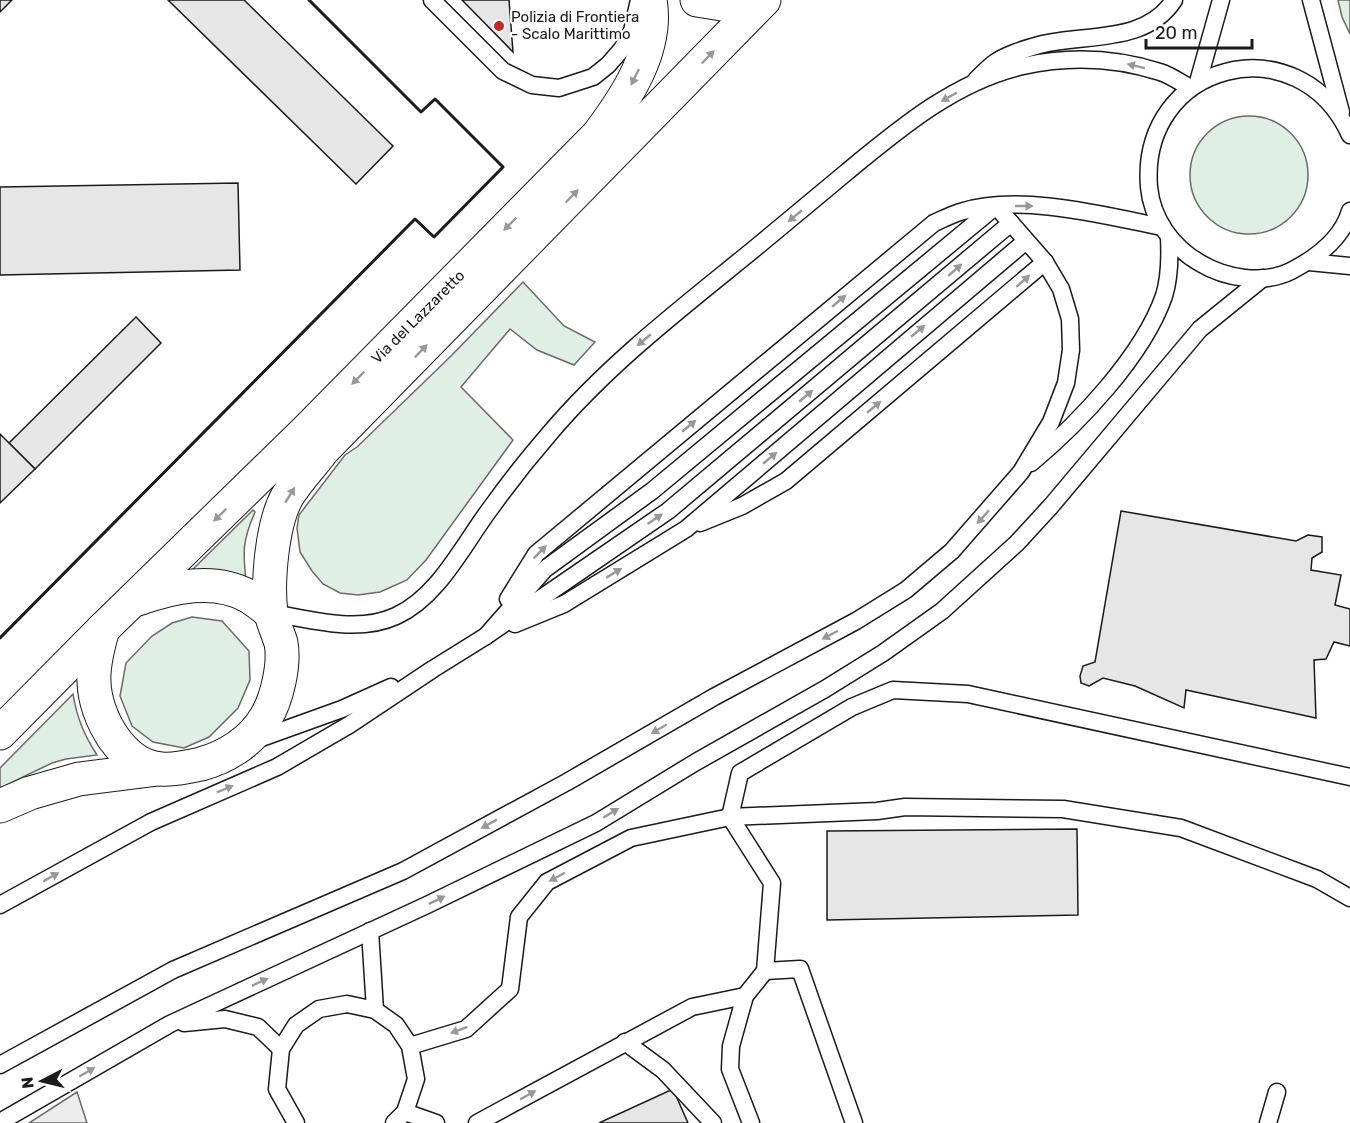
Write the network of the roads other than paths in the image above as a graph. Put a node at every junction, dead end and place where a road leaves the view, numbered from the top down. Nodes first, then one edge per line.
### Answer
1 (432, 0) edge
2 (639, 0) edge
3 (650, 0) edge
4 (697, 0) edge
5 (743, 0) edge
6 (764, 0) edge
7 (1174, 0) edge
8 (1221, 0) edge
9 (1311, 0) edge
10 (972, 84) junction
11 (1194, 85) junction
12 (1343, 119) junction
13 (1350, 135) edge
14 (996, 206) junction
15 (1350, 211) edge
16 (1011, 223) junction
17 (1166, 232) junction
18 (1026, 241) junction
19 (1045, 262) junction
20 (1309, 262) junction
21 (1350, 266) edge
22 (1263, 278) junction
23 (1021, 472) junction
24 (686, 529) junction
25 (131, 602) junction
26 (271, 613) junction
27 (103, 629) junction
28 (486, 636) junction
29 (433, 669) junction
30 (0, 733) edge
31 (241, 746) junction
32 (158, 769) junction
33 (1350, 777) edge
34 (0, 806) edge
35 (730, 818) junction
36 (1350, 898) edge
37 (0, 905) edge
38 (370, 931) junction
39 (765, 971) junction
40 (745, 996) junction
41 (375, 1010) junction
42 (170, 1024) junction
43 (625, 1042) junction
44 (410, 1046) junction
45 (281, 1049) junction
46 (0, 1065) edge
47 (1277, 1092) dead end
48 (400, 1117) edge
49 (0, 1122) edge
50 (296, 1123) edge
51 (436, 1123) edge
52 (477, 1123) edge
53 (713, 1123) edge
54 (751, 1123) edge
55 (854, 1123) edge
56 (1268, 1123) edge

1 - 2 lane
3 -> 25 main road, Via del Lazzaretto
4 - 5 main road
26 -> 6 main road, Via del Lazzaretto
7 - 10 lane
8 - 11 lane
9 - 12 lane
11 -> 10 lane
10 -> 26 lane
11 - 12 lane
11 - 17 lane
12 - 13 lane
14 - 16 lane
14 -> 17 lane
14 - 28 lane
28 -> 14 lane
15 - 20 lane
16 - 18 lane
28 -> 16 lane
17 - 22 lane
17 - 23 lane
18 - 19 lane
24 -> 18 lane
19 - 23 lane
24 -> 19 lane
20 - 21 lane
20 - 22 lane
38 -> 22 lane
23 -> 46 lane
28 -> 24 lane
25 - 26 main road
25 - 27 main road
26 - 31 main road
27 - 30 main road
27 - 32 main road
28 - 29 lane
29 - 31 lane
37 -> 29 lane
31 - 32 main road
32 - 34 main road
33 - 35 lane
35 - 36 lane
35 - 39 lane
35 -> 44 lane
38 - 41 lane
42 -> 38 lane
39 - 40 lane
39 - 55 lane
40 - 43 lane
40 - 54 lane
41 - 44 lane
41 - 45 lane
42 - 45 lane
49 -> 42 lane
52 -> 43 lane
43 - 53 lane
44 - 48 lane
45 - 50 lane
47 - 56 lane
48 - 51 lane

